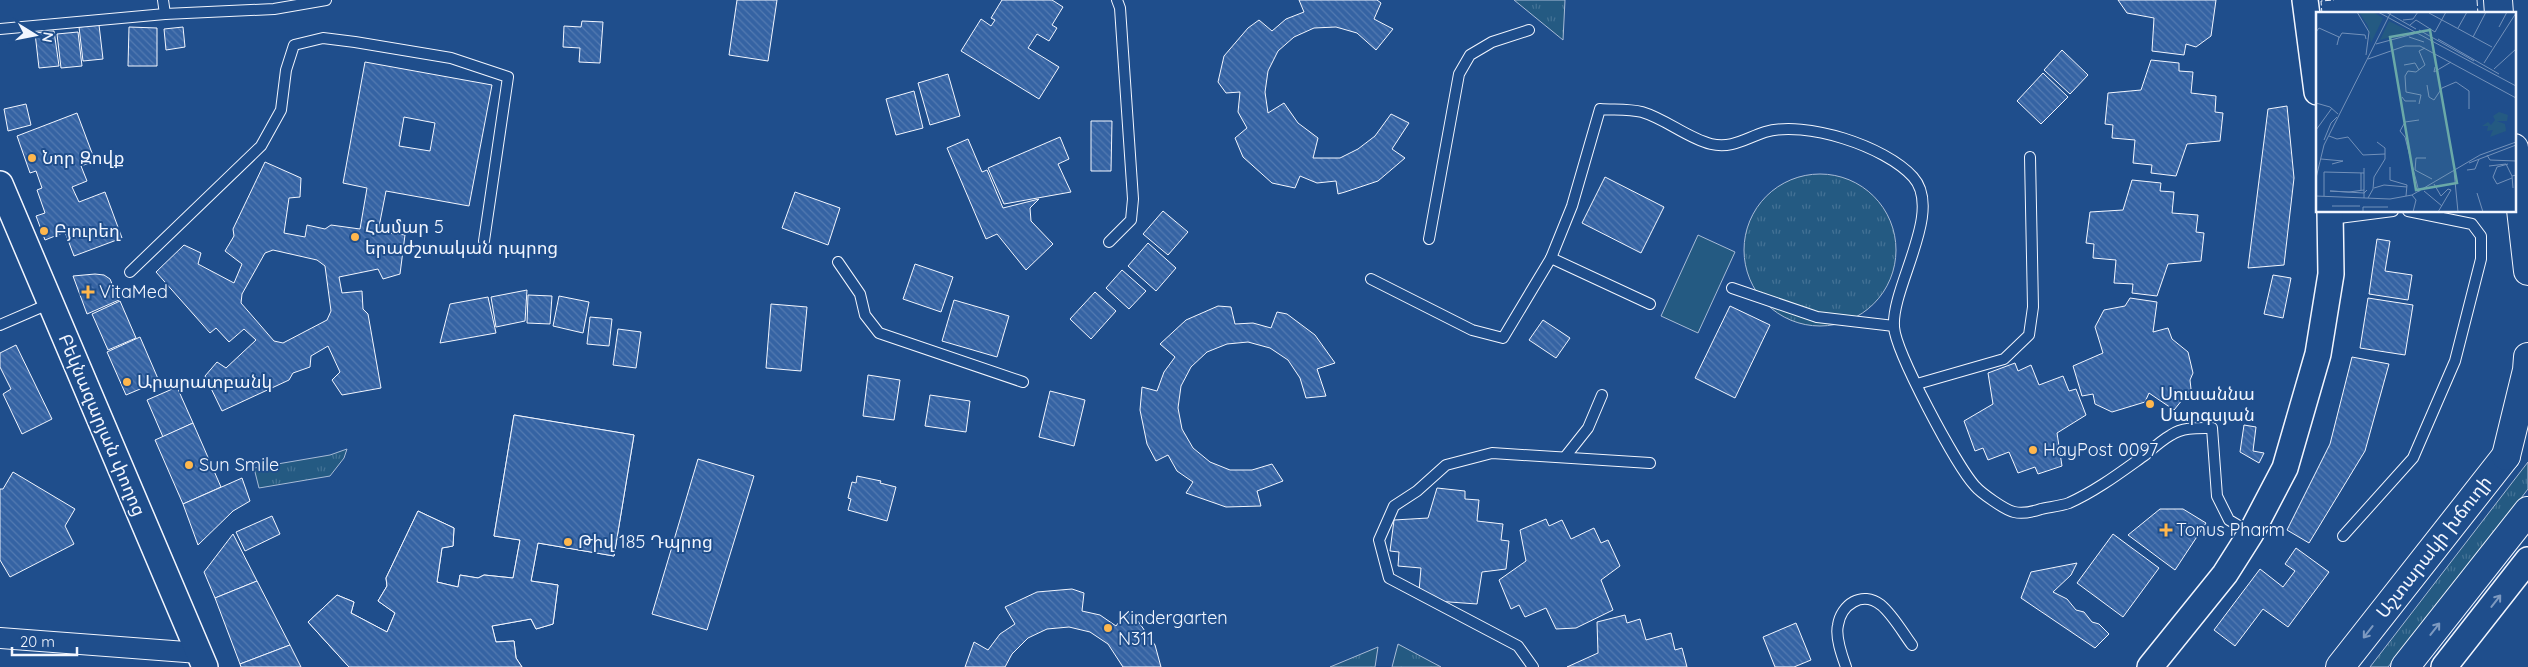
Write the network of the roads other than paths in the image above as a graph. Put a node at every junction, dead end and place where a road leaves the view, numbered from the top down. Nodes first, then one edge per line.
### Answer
1 (163, 0) edge
2 (326, 0) edge
3 (1117, 0) edge
4 (2305, 0) edge
5 (165, 14) junction
6 (0, 29) edge
7 (1529, 30) dead end
8 (2316, 84) edge
9 (2030, 158) dead end
10 (2516, 166) edge
11 (0, 184) edge
12 (0, 206) edge
13 (2378, 212) edge
14 (2413, 212) edge
15 (2331, 215) edge
16 (1429, 239) dead end
17 (484, 241) dead end
18 (1109, 242) dead end
19 (1551, 258) junction
20 (838, 262) dead end
21 (2528, 271) edge
22 (130, 272) dead end
23 (1371, 279) dead end
24 (1732, 288) dead end
25 (1650, 304) dead end
26 (44, 306) junction
27 (0, 325) edge
28 (1894, 326) junction
29 (2528, 357) edge
30 (1023, 382) dead end
31 (1917, 384) junction
32 (1602, 395) dead end
33 (2528, 426) edge
34 (2506, 456) junction
35 (1565, 458) junction
36 (1650, 464) dead end
37 (2528, 511) edge
38 (2251, 534) junction
39 (2343, 536) dead end
40 (2528, 560) edge
41 (0, 638) edge
42 (1912, 645) dead end
43 (196, 660) edge
44 (1533, 667) edge
45 (1846, 667) edge
46 (2150, 667) edge
47 (2340, 667) edge
48 (2405, 667) edge
49 (2444, 667) edge

1 - 5 lane
2 - 5 lane
3 - 18 lane
4 - 8 street
5 - 6 lane
7 - 16 lane
9 - 31 lane
10 - 21 main road
11 - 43 street, Բեկնազարյան փողոց
12 - 26 street, Բեկնազարյան փողոց
13 - 15 lane
14 - 39 lane
15 - 38 street
17 - 22 lane
19 - 23 lane
19 - 25 lane
19 - 28 lane
20 - 30 lane
24 - 28 lane
26 - 27 lane
26 - 43 street, Բեկնազարյան փողոց
28 - 31 lane
29 - 34 main road
31 - 38 lane
32 - 35 lane
33 - 34 main road, Աշտարակի խճուղի
34 -> 47 main road, Աշտարակի խճուղի
35 - 36 lane
35 - 44 lane
48 -> 37 main road
38 - 46 street
49 -> 40 street
41 - 43 street
42 - 45 lane

